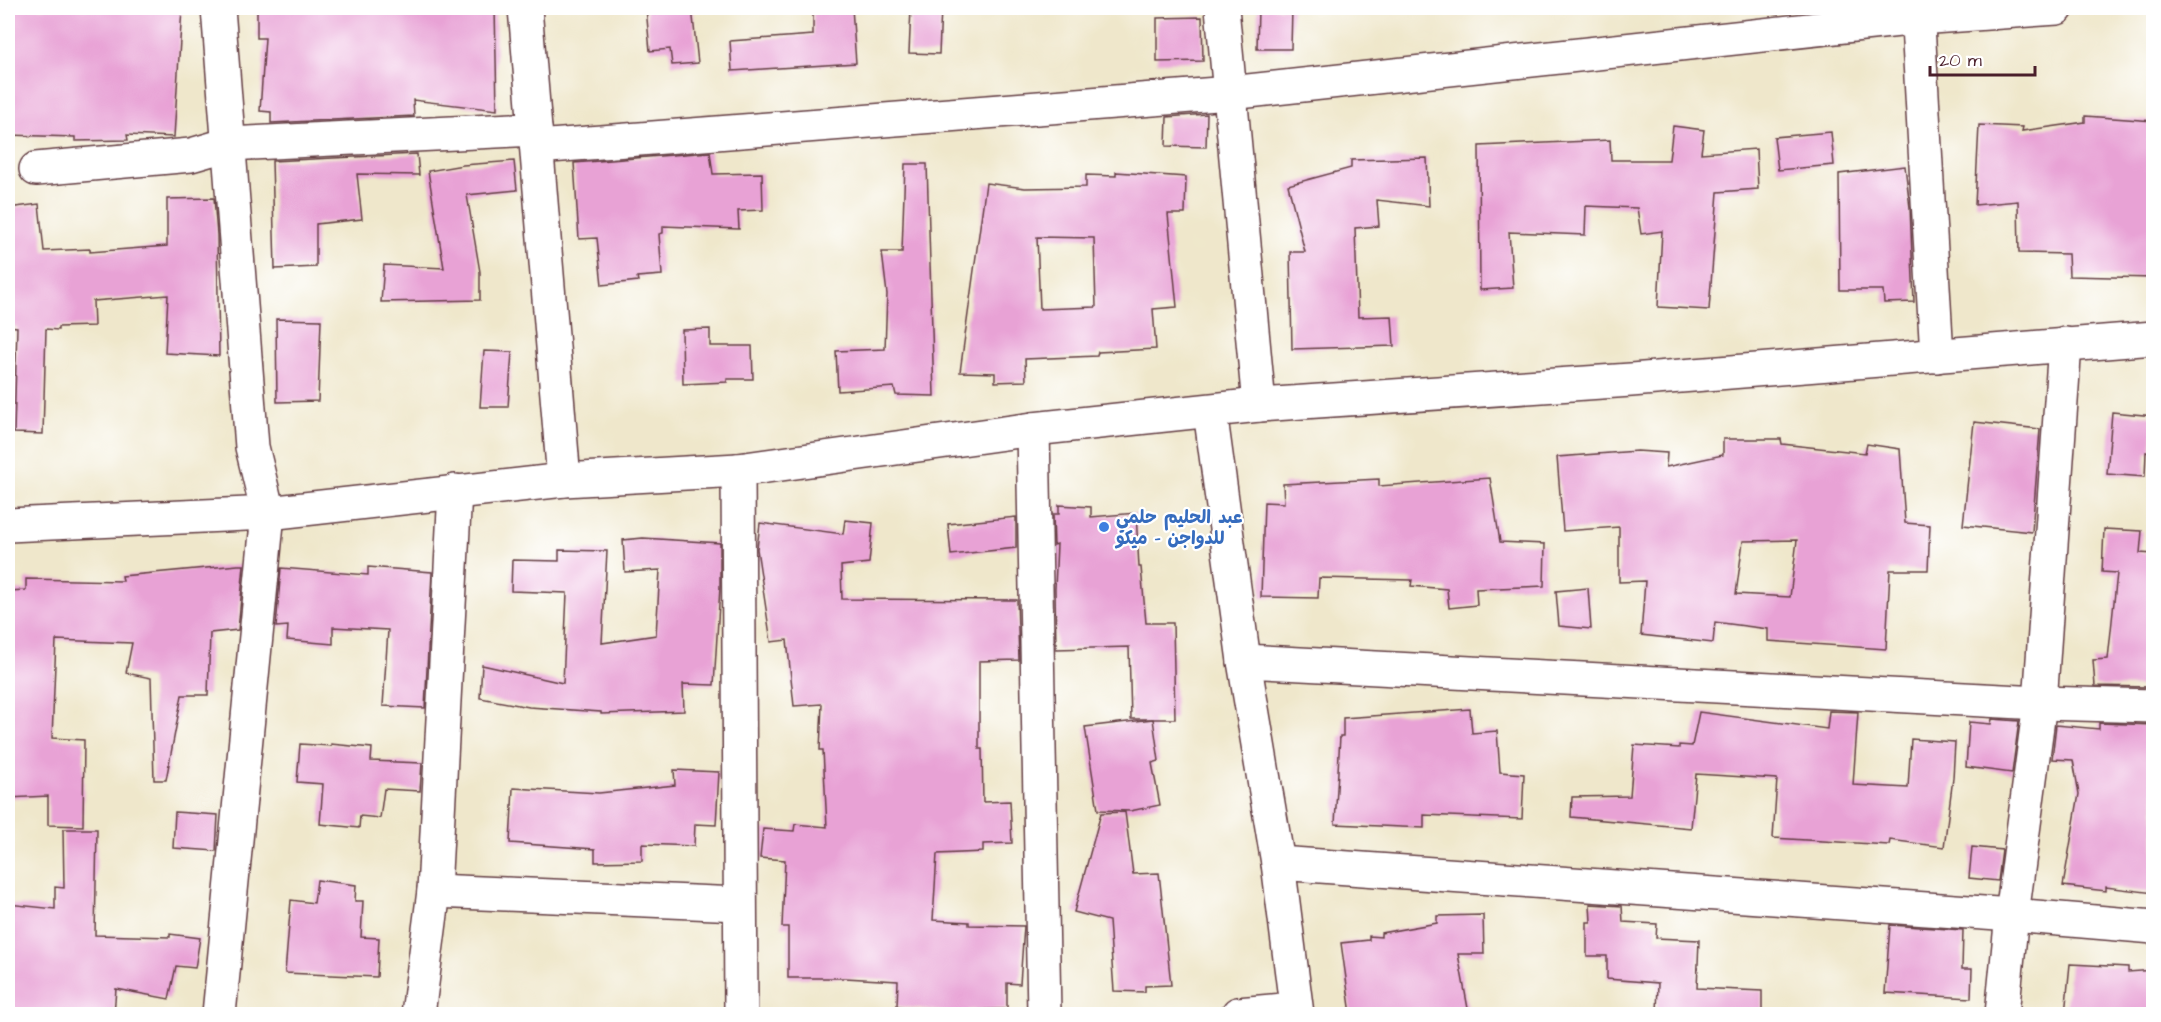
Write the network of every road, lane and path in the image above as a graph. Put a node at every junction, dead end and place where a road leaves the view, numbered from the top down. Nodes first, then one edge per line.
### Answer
1 (218, 8) edge
2 (525, 8) edge
3 (1222, 8) edge
4 (2056, 8) edge
5 (1917, 13) edge
6 (1230, 93) junction
7 (536, 138) junction
8 (229, 144) junction
9 (36, 169) dead end
10 (2154, 339) edge
11 (2065, 344) junction
12 (1937, 356) junction
13 (1259, 405) junction
14 (1210, 411) junction
15 (1033, 429) junction
16 (738, 470) junction
17 (564, 480) junction
18 (455, 492) junction
19 (268, 513) junction
20 (8, 525) edge
21 (1244, 661) junction
22 (2040, 703) junction
23 (2154, 706) edge
24 (1278, 863) junction
25 (434, 891) junction
26 (739, 904) junction
27 (2012, 915) junction
28 (2154, 927) edge
29 (1296, 1012) edge
30 (219, 1014) edge
31 (418, 1014) edge
32 (741, 1014) edge
33 (1044, 1014) edge
34 (1238, 1014) edge
35 (2002, 1014) edge

1 - 8 street
2 - 7 street
3 - 6 street
4 - 5 street
5 - 6 street
5 - 12 street
6 - 7 street
6 - 13 street
7 - 8 street
7 - 17 street
8 - 9 street
8 - 19 street
10 - 11 street
11 - 12 street
11 - 22 street
12 - 13 street
13 - 14 street
14 - 15 street
14 - 21 street
15 - 16 street
15 - 33 street
16 - 17 street
16 - 26 street
17 - 18 street
18 - 19 street
18 - 25 street
19 - 20 street
19 - 30 street
21 - 22 street
21 - 24 street
22 - 23 street
22 - 27 street
24 - 27 street
24 - 29 street
25 - 26 street
25 - 31 street
26 - 32 street
27 - 28 street
27 - 35 street
29 - 34 street

